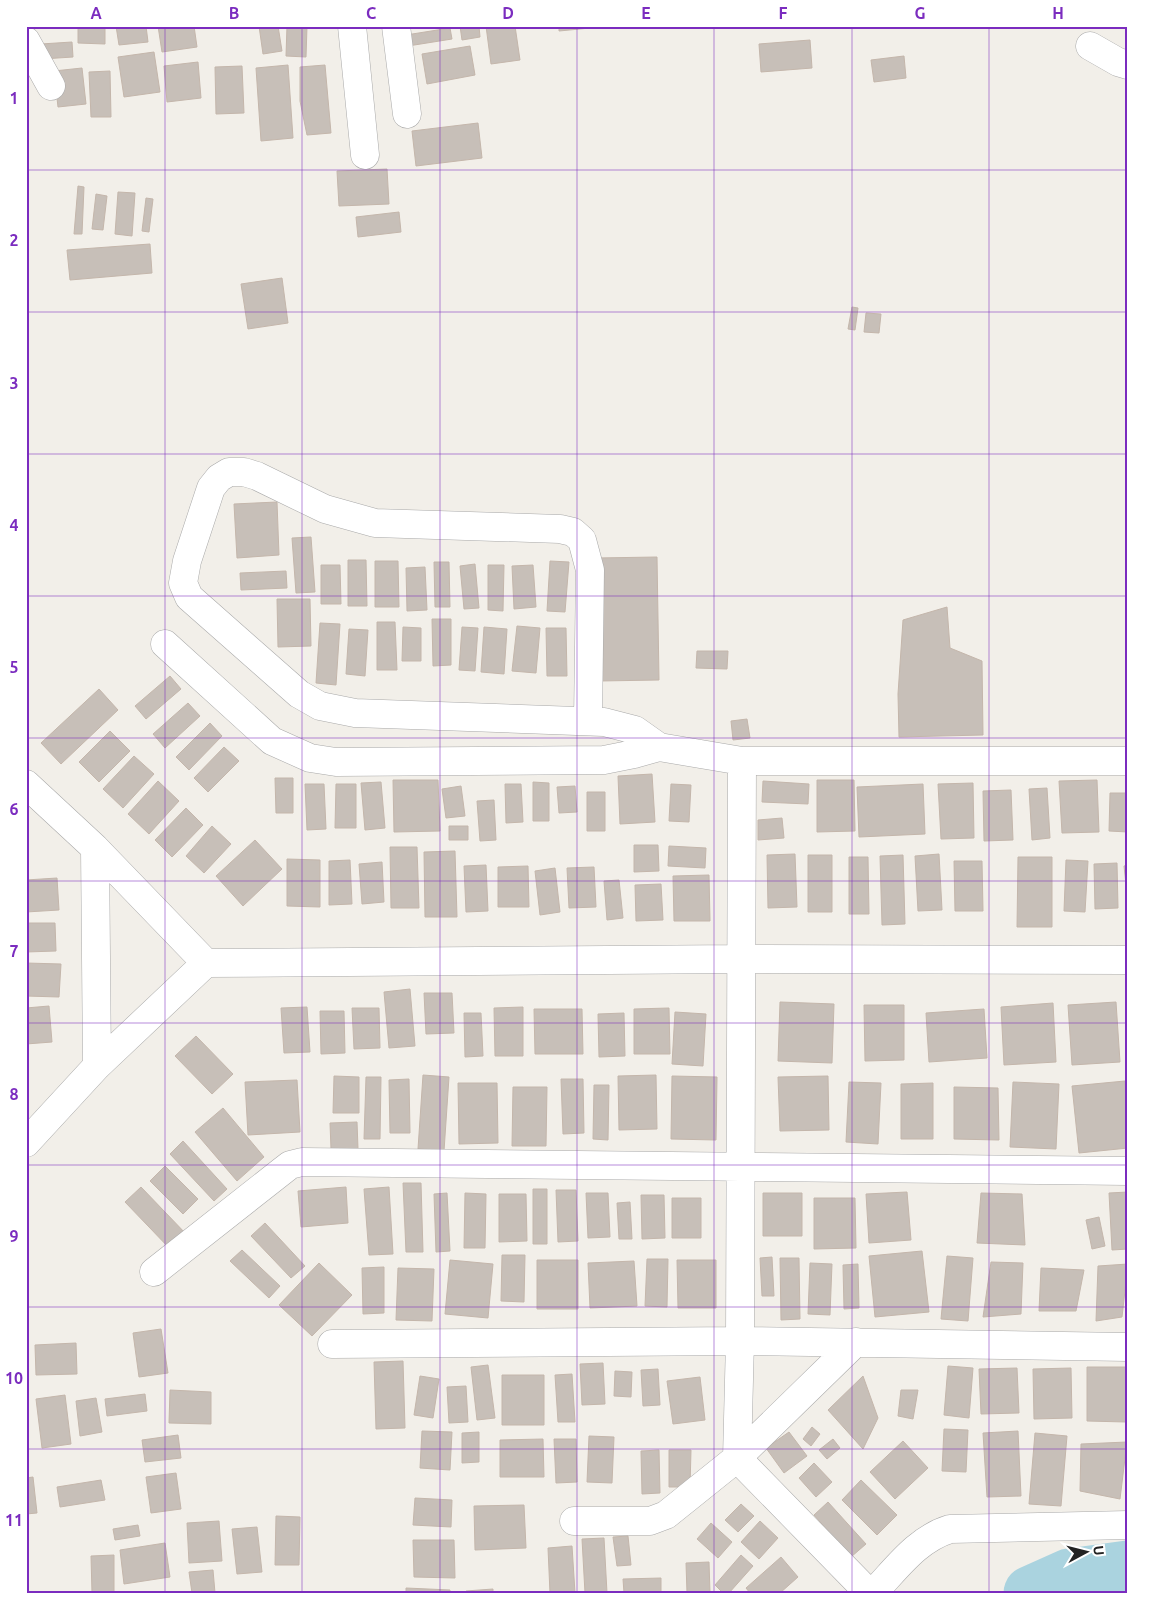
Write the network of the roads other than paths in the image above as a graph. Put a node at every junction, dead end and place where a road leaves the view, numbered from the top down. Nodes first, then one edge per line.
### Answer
1 (352, 26) edge
2 (396, 26) edge
3 (26, 40) edge
4 (1090, 46) dead end
5 (1128, 65) edge
6 (51, 86) dead end
7 (407, 114) dead end
8 (365, 155) dead end
9 (165, 644) dead end
10 (588, 722) junction
11 (659, 747) junction
12 (742, 761) junction
13 (1128, 761) edge
14 (26, 784) edge
15 (96, 848) junction
16 (741, 959) junction
17 (1128, 960) edge
18 (206, 963) junction
19 (97, 1066) junction
20 (26, 1143) edge
21 (742, 1166) junction
22 (1128, 1171) edge
23 (154, 1272) dead end
24 (740, 1341) junction
25 (856, 1342) junction
26 (332, 1344) dead end
27 (1128, 1348) edge
28 (737, 1458) junction
29 (574, 1521) dead end
30 (1128, 1524) edge
31 (868, 1593) edge
32 (873, 1593) edge

1 - 8 street
2 - 7 street
3 - 6 street
4 - 5 street
9 - 11 street
10 - 10 street
10 - 11 street
11 - 12 street
12 - 13 street
12 - 16 street
14 - 15 street
15 - 18 street
15 - 19 street
16 - 17 street
16 - 18 street
16 - 21 street
18 - 19 street
19 - 20 street
21 - 22 street
21 - 23 street
21 - 24 street
24 - 25 street
24 - 26 street
24 - 28 street
25 - 27 street
25 - 28 street
28 - 29 street
28 - 31 street
30 - 32 street

